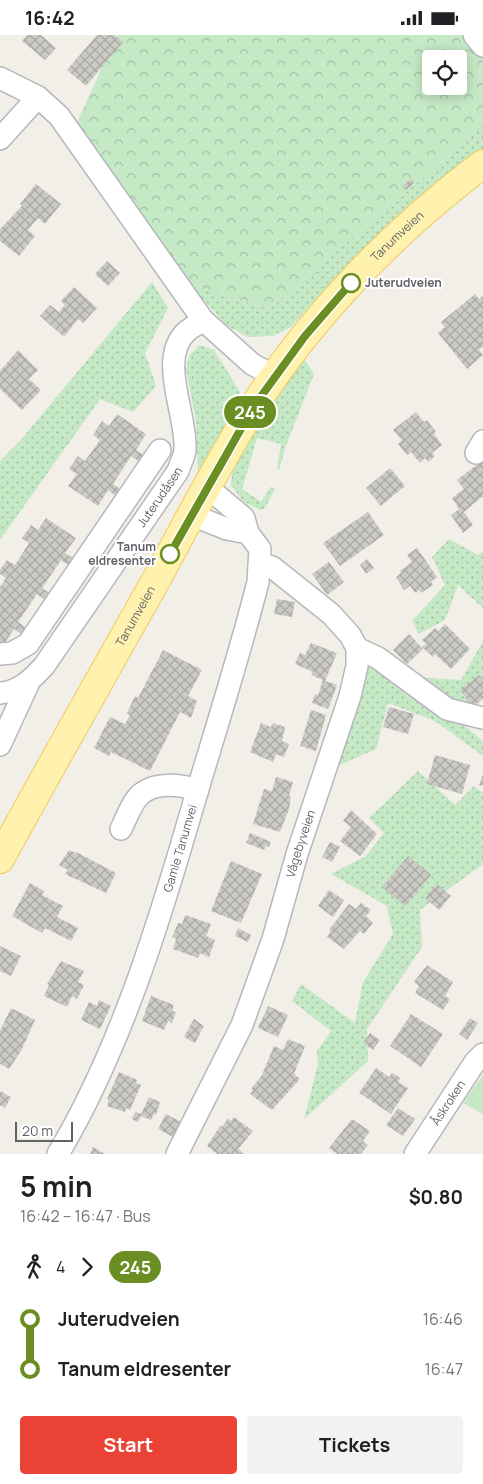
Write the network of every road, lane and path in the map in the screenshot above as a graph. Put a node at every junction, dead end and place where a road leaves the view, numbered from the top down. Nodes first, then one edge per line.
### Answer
1 (474, 35) edge
2 (483, 46) edge
3 (0, 78) edge
4 (38, 97) junction
5 (0, 139) edge
6 (483, 164) edge
7 (203, 320) junction
8 (274, 376) junction
9 (160, 450) dead end
10 (207, 487) junction
11 (192, 515) junction
12 (248, 533) junction
13 (261, 563) junction
14 (357, 648) junction
15 (0, 654) edge
16 (30, 682) junction
17 (4, 693) edge
18 (0, 712) edge
19 (483, 718) edge
20 (0, 745) edge
21 (198, 790) junction
22 (121, 829) dead end
23 (0, 859) edge
24 (483, 1054) edge
25 (58, 1154) edge
26 (177, 1154) edge
27 (415, 1154) edge

1 - 2 street
3 - 4 street
4 - 5 street
4 - 7 street
6 - 8 main road, Tanumveien
7 - 8 street
7 - 16 street, Juterudåsen
8 - 10 main road, Tanumveien
9 - 15 street, Juterudåsen
10 - 11 main road, Tanumveien
10 - 12 street, Gamle Tanumvei
11 - 12 street
11 - 23 main road, Tanumveien
12 - 13 street, Gamle Tanumvei
13 - 14 street
13 - 21 street, Gamle Tanumvei
14 - 19 street
14 - 26 street, Vågebyveien
16 - 17 street, Juterudåsen
16 - 20 street
17 - 18 street
21 - 22 street
21 - 25 street, Gamle Tanumvei
24 - 27 street, Åskroken

